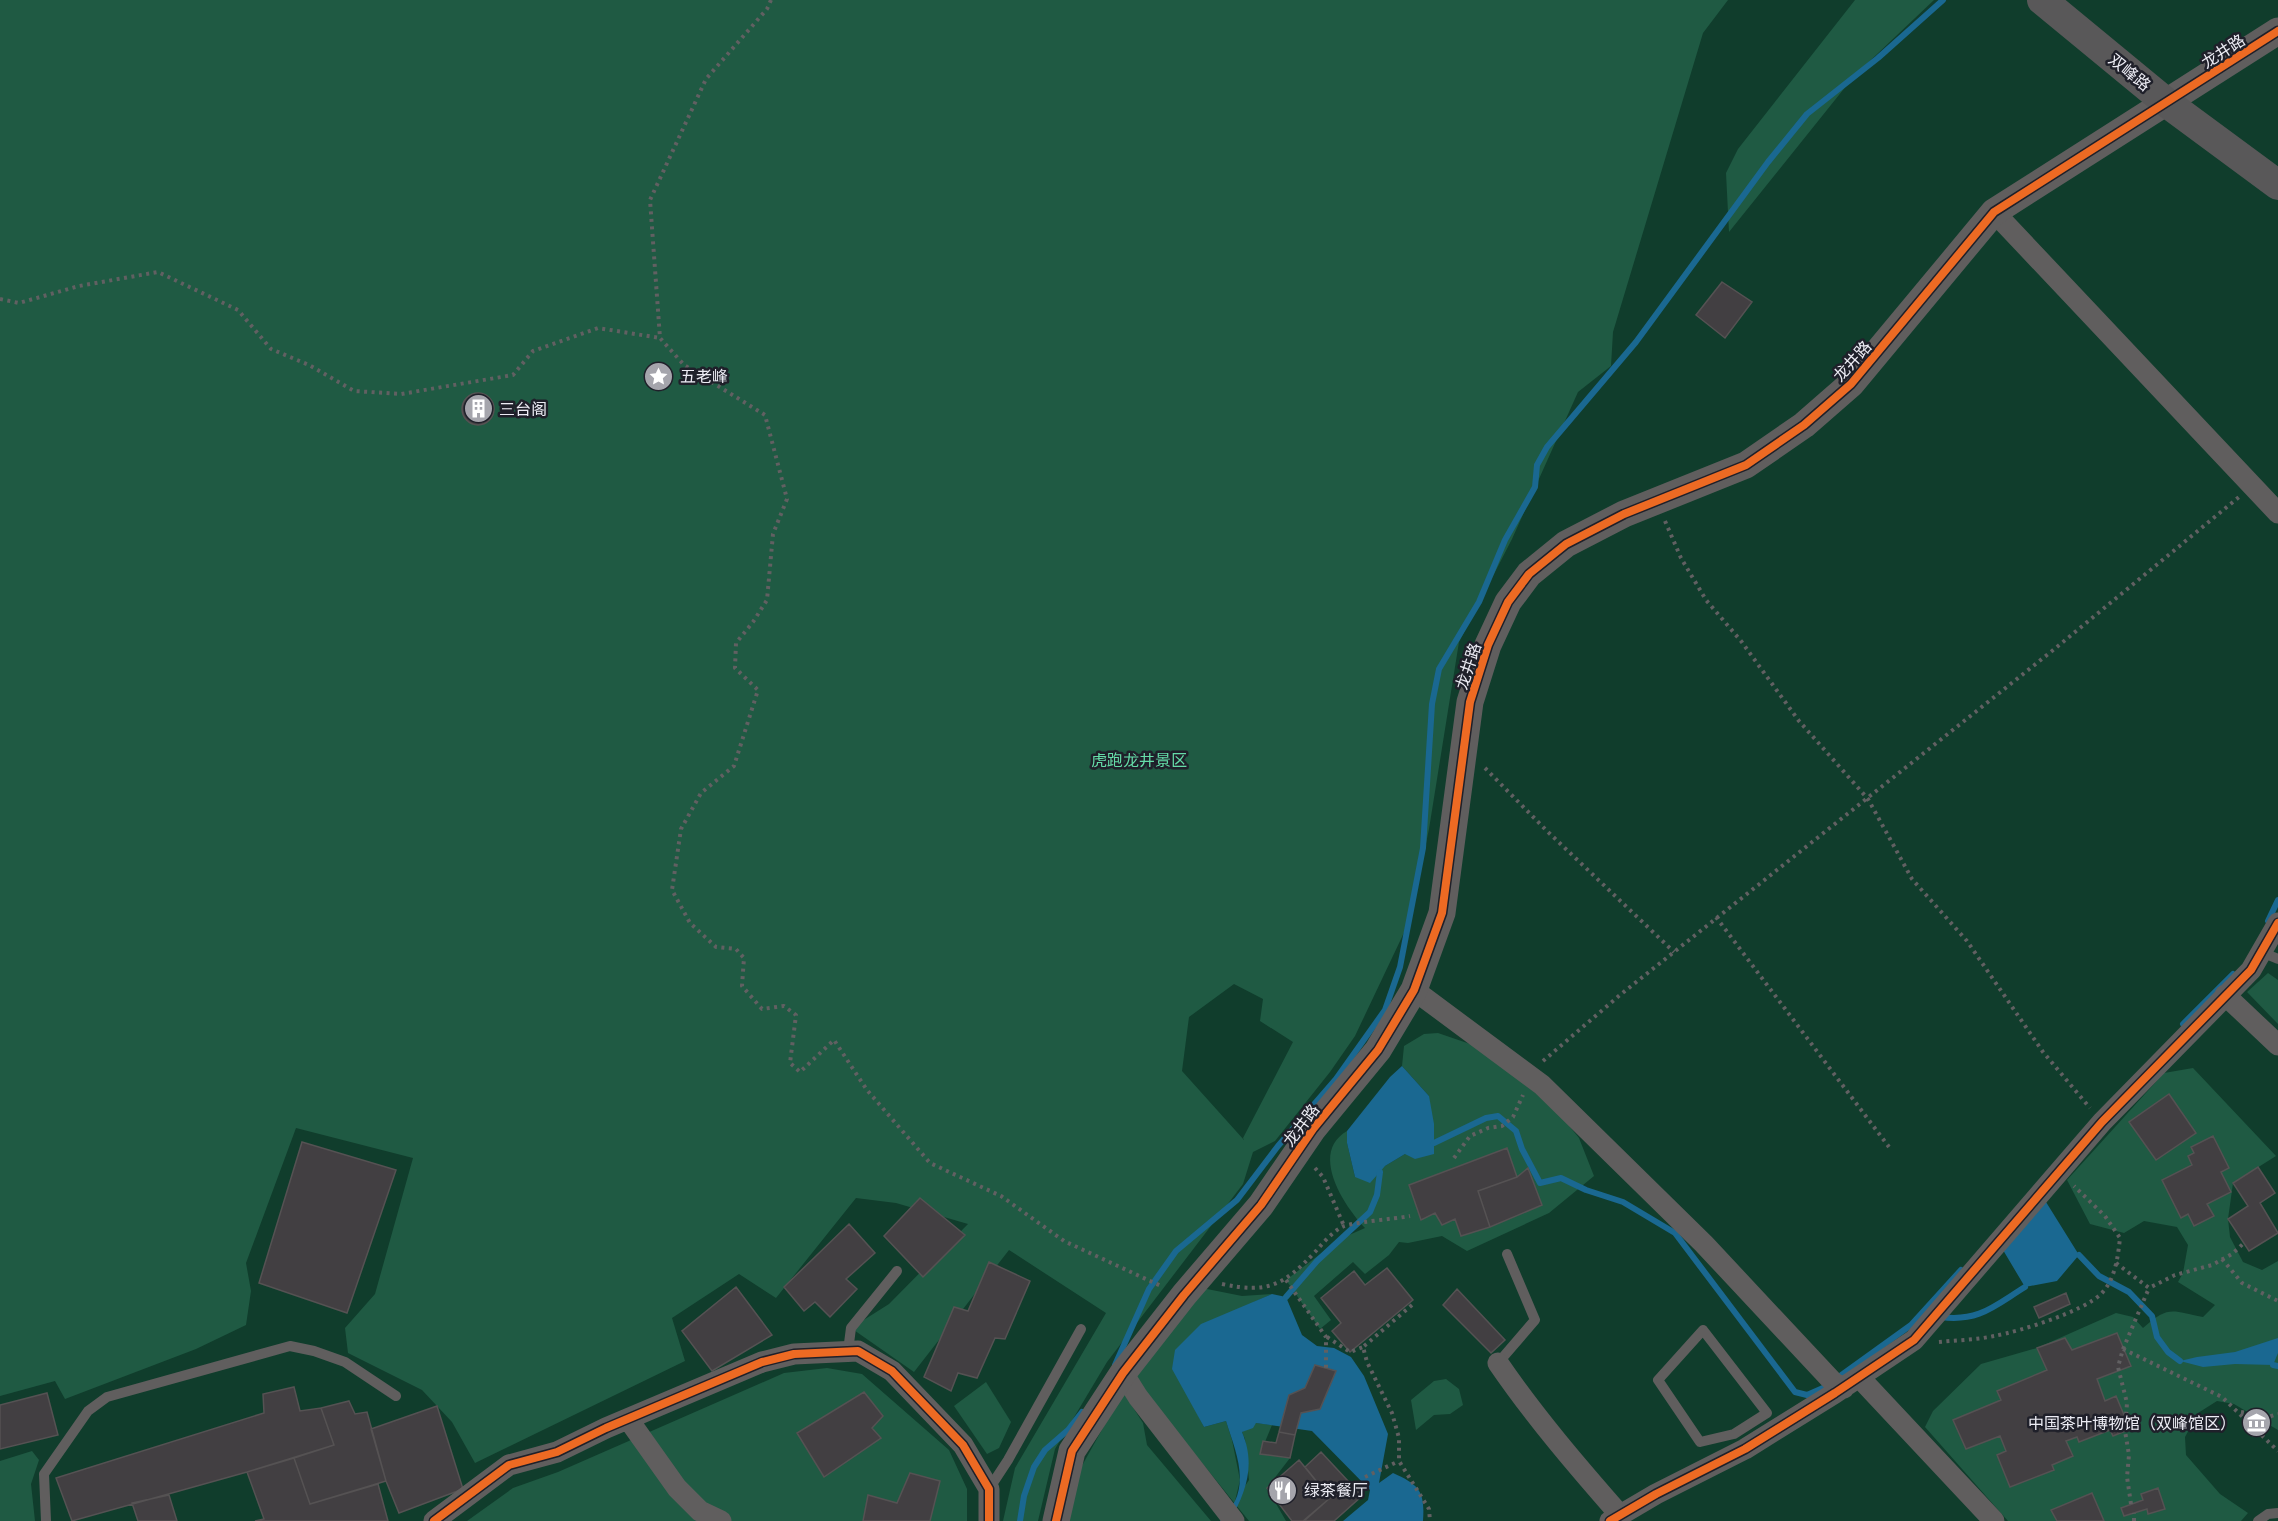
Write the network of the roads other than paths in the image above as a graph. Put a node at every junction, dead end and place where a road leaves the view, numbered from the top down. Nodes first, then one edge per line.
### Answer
1 (2042, 0) edge
2 (2278, 31) edge
3 (2167, 103) junction
4 (2278, 185) edge
5 (1994, 212) junction
6 (2278, 513) edge
7 (2278, 923) edge
8 (2270, 955) edge
9 (1414, 990) junction
10 (2225, 995) junction
11 (2278, 1045) edge
12 (1508, 1254) dead end
13 (897, 1271) dead end
14 (1081, 1329) dead end
15 (848, 1351) junction
16 (1498, 1363) joint
17 (1123, 1373) junction
18 (1841, 1381) junction
19 (396, 1396) dead end
20 (627, 1419) junction
21 (1740, 1442) junction
22 (989, 1489) junction
23 (2278, 1513) edge
24 (1618, 1519) edge
25 (46, 1521) edge
26 (434, 1521) edge
27 (721, 1521) edge
28 (989, 1521) edge
29 (1056, 1521) edge
30 (1234, 1521) edge
31 (1994, 1521) edge
32 (2258, 1521) edge

1 - 3 main road, 双峰路
2 - 3 street, 龙井路
3 - 4 main road, 双峰路
3 - 5 street, 龙井路
5 - 6 street
5 - 9 street, 龙井路
7 - 8 street
8 - 10 street
9 - 17 street, 龙井路
9 - 18 street
10 - 11 street
10 - 18 street
12 - 16 lane
13 - 15 lane
14 - 22 lane
15 - 20 street
15 - 22 street
16 - 24 street
17 - 29 street, 龙井路
17 - 30 street
18 - 21 street
18 - 31 street
19 - 25 lane
20 - 26 street
20 - 27 street
21 - 21 lane
21 - 24 street
22 - 28 street
23 - 32 lane

